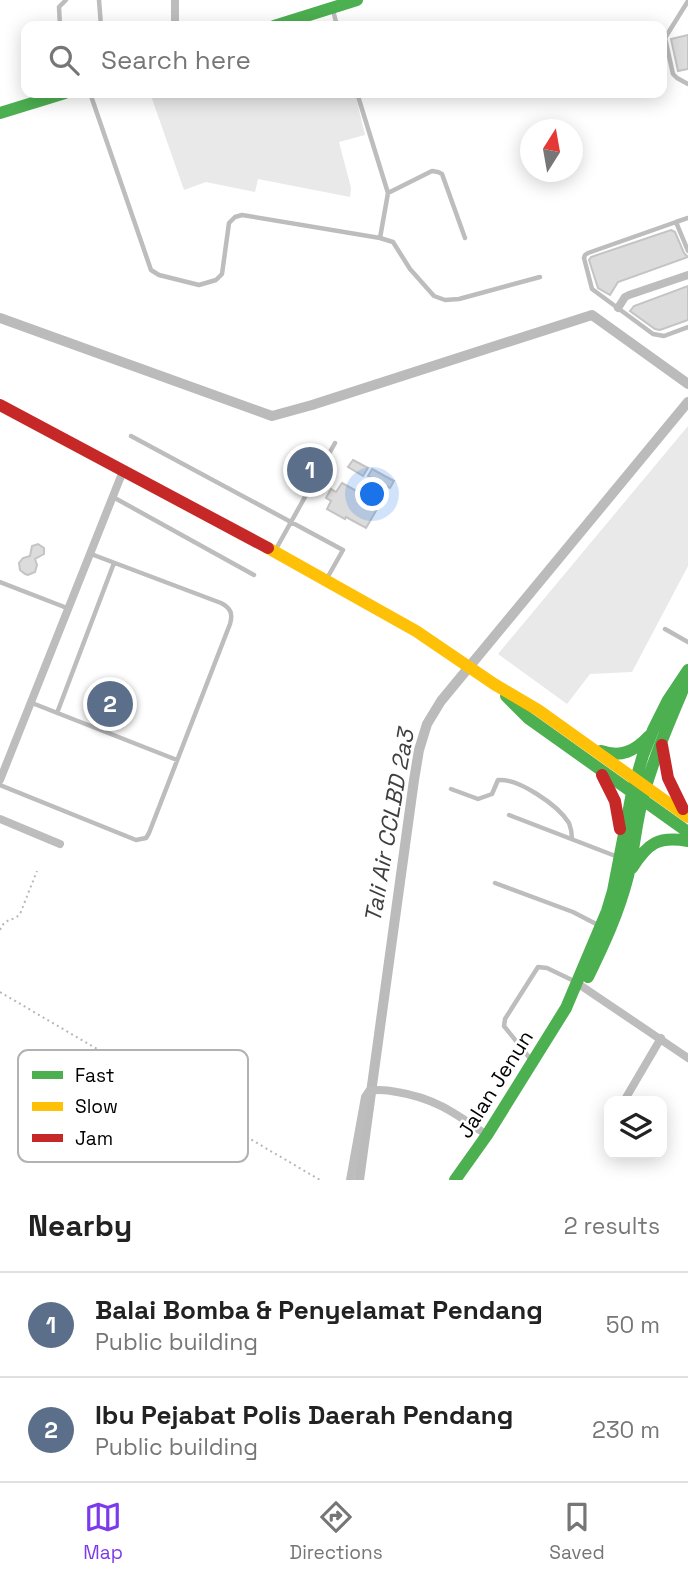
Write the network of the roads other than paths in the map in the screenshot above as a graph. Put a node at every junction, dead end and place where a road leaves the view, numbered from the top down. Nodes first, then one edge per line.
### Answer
1 (66, 0) edge
2 (99, 0) edge
3 (175, 0) edge
4 (357, 0) edge
5 (688, 1) edge
6 (332, 8) junction
7 (60, 21) edge
8 (101, 21) edge
9 (175, 21) edge
10 (290, 21) edge
11 (336, 21) edge
12 (667, 33) edge
13 (667, 49) edge
14 (688, 84) edge
15 (49, 98) edge
16 (92, 98) edge
17 (359, 98) edge
18 (0, 113) edge
19 (388, 193) junction
20 (688, 218) edge
21 (676, 222) junction
22 (380, 238) junction
23 (465, 238) dead end
24 (688, 251) edge
25 (688, 275) edge
26 (540, 277) dead end
27 (618, 308) junction
28 (688, 327) edge
29 (0, 405) edge
30 (131, 436) dead end
31 (335, 443) dead end
32 (123, 471) junction
33 (113, 496) junction
34 (291, 522) junction
35 (274, 551) junction
36 (90, 553) junction
37 (114, 563) junction
38 (254, 575) dead end
39 (326, 580) junction
40 (0, 582) edge
41 (68, 608) junction
42 (665, 629) dead end
43 (688, 642) edge
44 (688, 670) edge
45 (688, 678) edge
46 (489, 680) junction
47 (31, 702) junction
48 (57, 713) junction
49 (657, 734) junction
50 (582, 741) junction
51 (177, 760) junction
52 (598, 768) junction
53 (0, 783) edge
54 (451, 789) dead end
55 (639, 790) junction
56 (509, 815) dead end
57 (688, 816) edge
58 (0, 819) edge
59 (688, 832) edge
60 (572, 839) junction
61 (688, 841) edge
62 (61, 844) dead end
63 (620, 852) junction
64 (628, 875) junction
65 (495, 883) dead end
66 (601, 926) junction
67 (580, 985) junction
68 (661, 1038) junction
69 (688, 1058) edge
70 (533, 1061) junction
71 (627, 1096) edge
72 (487, 1135) junction
73 (350, 1180) edge
74 (455, 1180) edge

1 - 7 lane
2 - 8 lane
3 - 9 street
4 - 6 main road
5 - 12 lane
6 - 10 main road
6 - 11 lane
13 - 14 lane
15 - 18 main road
16 - 22 lane
17 - 19 lane
19 - 22 lane
19 - 23 lane
20 - 21 lane
21 - 24 lane
21 - 27 lane
22 - 26 lane
25 - 27 street
27 - 28 lane
29 - 32 main road
30 - 34 lane
31 - 34 lane
32 - 33 street
32 - 35 main road
33 - 36 street
33 - 38 lane
34 - 35 lane
34 - 39 lane
35 - 39 main road
36 - 37 lane
36 - 41 street
37 - 48 lane
37 - 51 lane
39 - 46 main road
40 - 41 lane
41 - 47 street
42 - 43 lane
44 - 49 main road
45 - 49 main road
46 - 50 main road
46 - 52 main road
47 - 48 lane
47 - 53 street
48 - 51 lane
49 - 50 main road
49 - 55 main road
49 - 57 main road
50 - 55 main road
51 - 53 lane
52 - 55 main road
52 - 63 main road
54 - 60 lane
55 - 57 main road
55 - 59 main road
55 - 63 main road
55 - 64 main road
56 - 60 lane
58 - 62 street
60 - 63 lane
61 - 64 main road
63 - 66 main road
64 - 67 main road
65 - 66 lane
66 - 67 main road
67 - 68 street
67 - 70 main road, Jalan Jenun
67 - 70 lane
68 - 69 street
68 - 71 street
70 - 72 main road, Jalan Jenun
72 - 73 street
72 - 74 main road, Jalan Jenun

